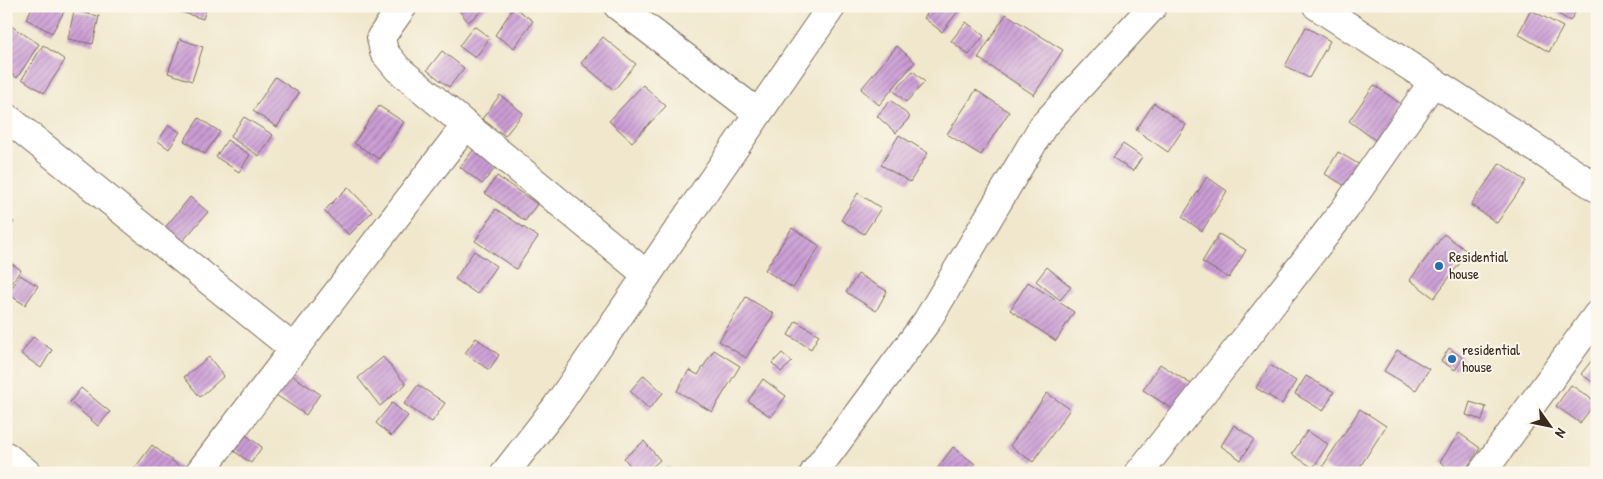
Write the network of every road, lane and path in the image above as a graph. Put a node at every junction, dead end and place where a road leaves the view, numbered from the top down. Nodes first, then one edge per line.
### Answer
1 (404, 6) edge
2 (618, 6) edge
3 (832, 6) edge
4 (1153, 6) edge
5 (1316, 6) edge
6 (1432, 82) junction
7 (758, 113) junction
8 (6, 117) edge
9 (466, 125) junction
10 (1597, 188) edge
11 (647, 275) junction
12 (1597, 315) edge
13 (294, 349) junction
14 (6, 456) edge
15 (27, 473) edge
16 (199, 473) edge
17 (505, 473) edge
18 (814, 473) edge
19 (1139, 473) edge
20 (1482, 473) edge

1 - 9 street
2 - 7 street
3 - 7 street
4 - 18 street
5 - 6 street
6 - 10 street
6 - 19 street
7 - 11 street
8 - 13 street
9 - 11 street
9 - 13 street
11 - 17 street
12 - 20 street
13 - 16 street
14 - 15 street

